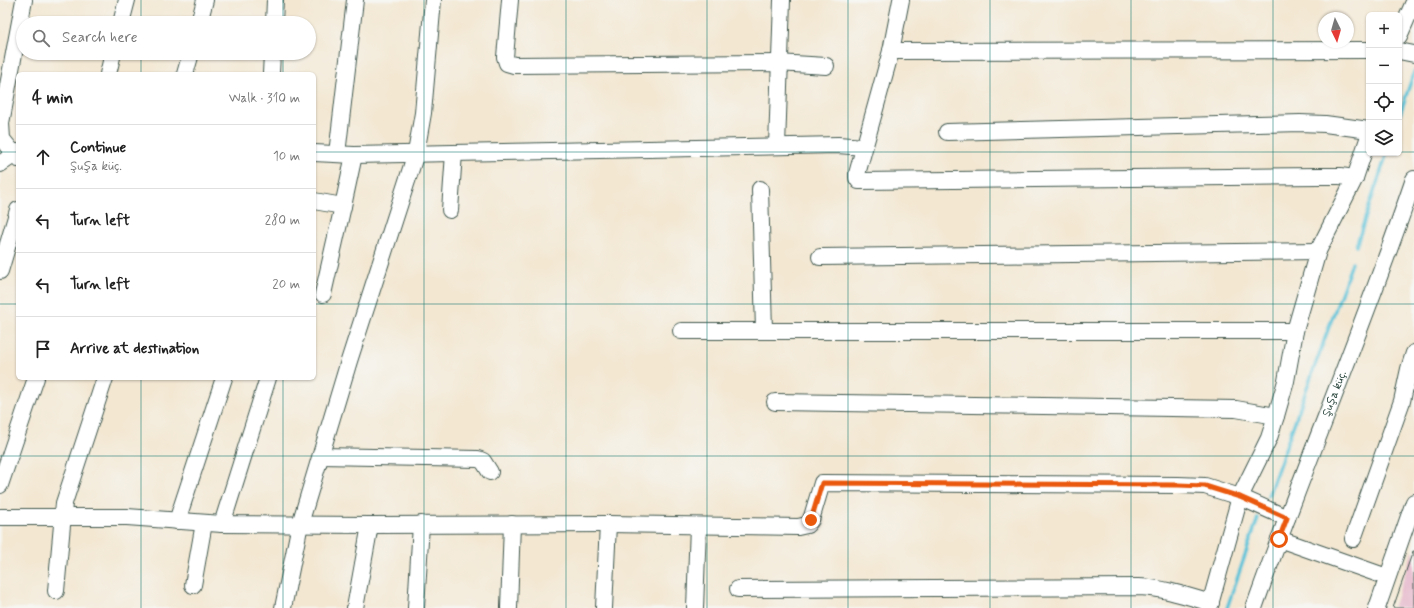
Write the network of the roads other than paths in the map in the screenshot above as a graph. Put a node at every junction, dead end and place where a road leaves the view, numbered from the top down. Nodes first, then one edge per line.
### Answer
1 (24, 0) edge
2 (127, 0) edge
3 (205, 0) edge
4 (275, 0) edge
5 (355, 0) edge
6 (433, 0) edge
7 (510, 0) edge
8 (782, 0) edge
9 (901, 0) edge
10 (1414, 2) edge
11 (21, 16) edge
12 (123, 16) edge
13 (201, 16) edge
14 (274, 16) edge
15 (1402, 29) edge
16 (16, 43) edge
17 (1366, 50) edge
18 (891, 51) junction
19 (1402, 52) edge
20 (1414, 54) edge
21 (111, 60) edge
22 (189, 60) edge
23 (272, 60) edge
24 (778, 63) junction
25 (826, 66) dead end
26 (108, 72) edge
27 (186, 72) edge
28 (271, 72) edge
29 (1366, 130) edge
30 (947, 132) dead end
31 (1366, 145) edge
32 (777, 146) junction
33 (864, 146) junction
34 (316, 153) edge
35 (416, 153) junction
36 (454, 153) junction
37 (337, 154) junction
38 (16, 155) edge
39 (354, 155) junction
40 (16, 156) edge
41 (0, 164) edge
42 (1355, 178) junction
43 (1414, 179) edge
44 (760, 189) dead end
45 (316, 201) edge
46 (343, 206) junction
47 (450, 210) dead end
48 (16, 214) edge
49 (5, 237) edge
50 (1318, 251) junction
51 (820, 257) dead end
52 (0, 271) edge
53 (323, 294) dead end
54 (764, 330) junction
55 (681, 331) dead end
56 (1295, 331) junction
57 (1414, 354) edge
58 (35, 380) edge
59 (104, 380) edge
60 (223, 380) edge
61 (267, 380) edge
62 (775, 402) dead end
63 (1408, 403) edge
64 (1276, 416) junction
65 (321, 456) junction
66 (490, 472) dead end
67 (0, 485) edge
68 (1240, 497) junction
69 (1414, 502) edge
70 (62, 516) junction
71 (0, 517) edge
72 (1287, 518) junction
73 (177, 521) junction
74 (204, 523) junction
75 (222, 524) junction
76 (300, 524) junction
77 (421, 524) junction
78 (512, 524) junction
79 (608, 524) junction
80 (370, 525) junction
81 (698, 526) junction
82 (1279, 539) junction
83 (1353, 539) dead end
84 (1387, 577) junction
85 (193, 585) dead end
86 (738, 589) dead end
87 (56, 591) dead end
88 (1210, 605) edge
89 (283, 608) edge
90 (355, 608) edge
91 (416, 608) edge
92 (509, 608) edge
93 (604, 608) edge
94 (695, 608) edge
95 (1254, 608) edge
96 (1377, 608) edge

1 - 11 street
2 - 12 street
3 - 13 street
4 - 14 street
5 - 37 street
6 - 35 street
7 - 24 street
8 - 24 street
9 - 18 street
10 - 15 street
16 - 38 street
17 - 18 street
18 - 33 street
19 - 20 street
21 - 26 street
22 - 27 street
23 - 28 street
24 - 25 street
24 - 32 street
29 - 30 street
31 - 42 street
32 - 33 street
32 - 36 street
33 - 42 street
34 - 37 street
35 - 36 street
35 - 39 street
35 - 65 street
36 - 47 street
37 - 39 street
39 - 46 street
40 - 41 street
42 - 50 street
43 - 72 street, Şuşa küç.
44 - 54 street
45 - 46 street
46 - 53 street
48 - 49 street
49 - 52 street
50 - 51 street
50 - 56 street
54 - 55 street
54 - 56 street
56 - 64 street
57 - 63 street
58 - 67 street
59 - 70 street
60 - 73 street
61 - 75 street
62 - 64 street
63 - 83 street
64 - 68 street
65 - 66 street
65 - 76 street
68 - 72 street
68 - 81 street
68 - 88 street
69 - 84 street
70 - 71 street
70 - 73 street
70 - 87 street
72 - 82 street, Şuşa küç.
73 - 74 street
74 - 75 street
74 - 85 street
75 - 76 street
76 - 80 street
76 - 89 street
77 - 78 street
77 - 80 street
77 - 91 street
78 - 79 street
78 - 92 street
79 - 81 street
79 - 93 street
80 - 90 street
81 - 94 street
82 - 84 street
82 - 95 street, Şuşa küç.
84 - 96 street
86 - 88 street

